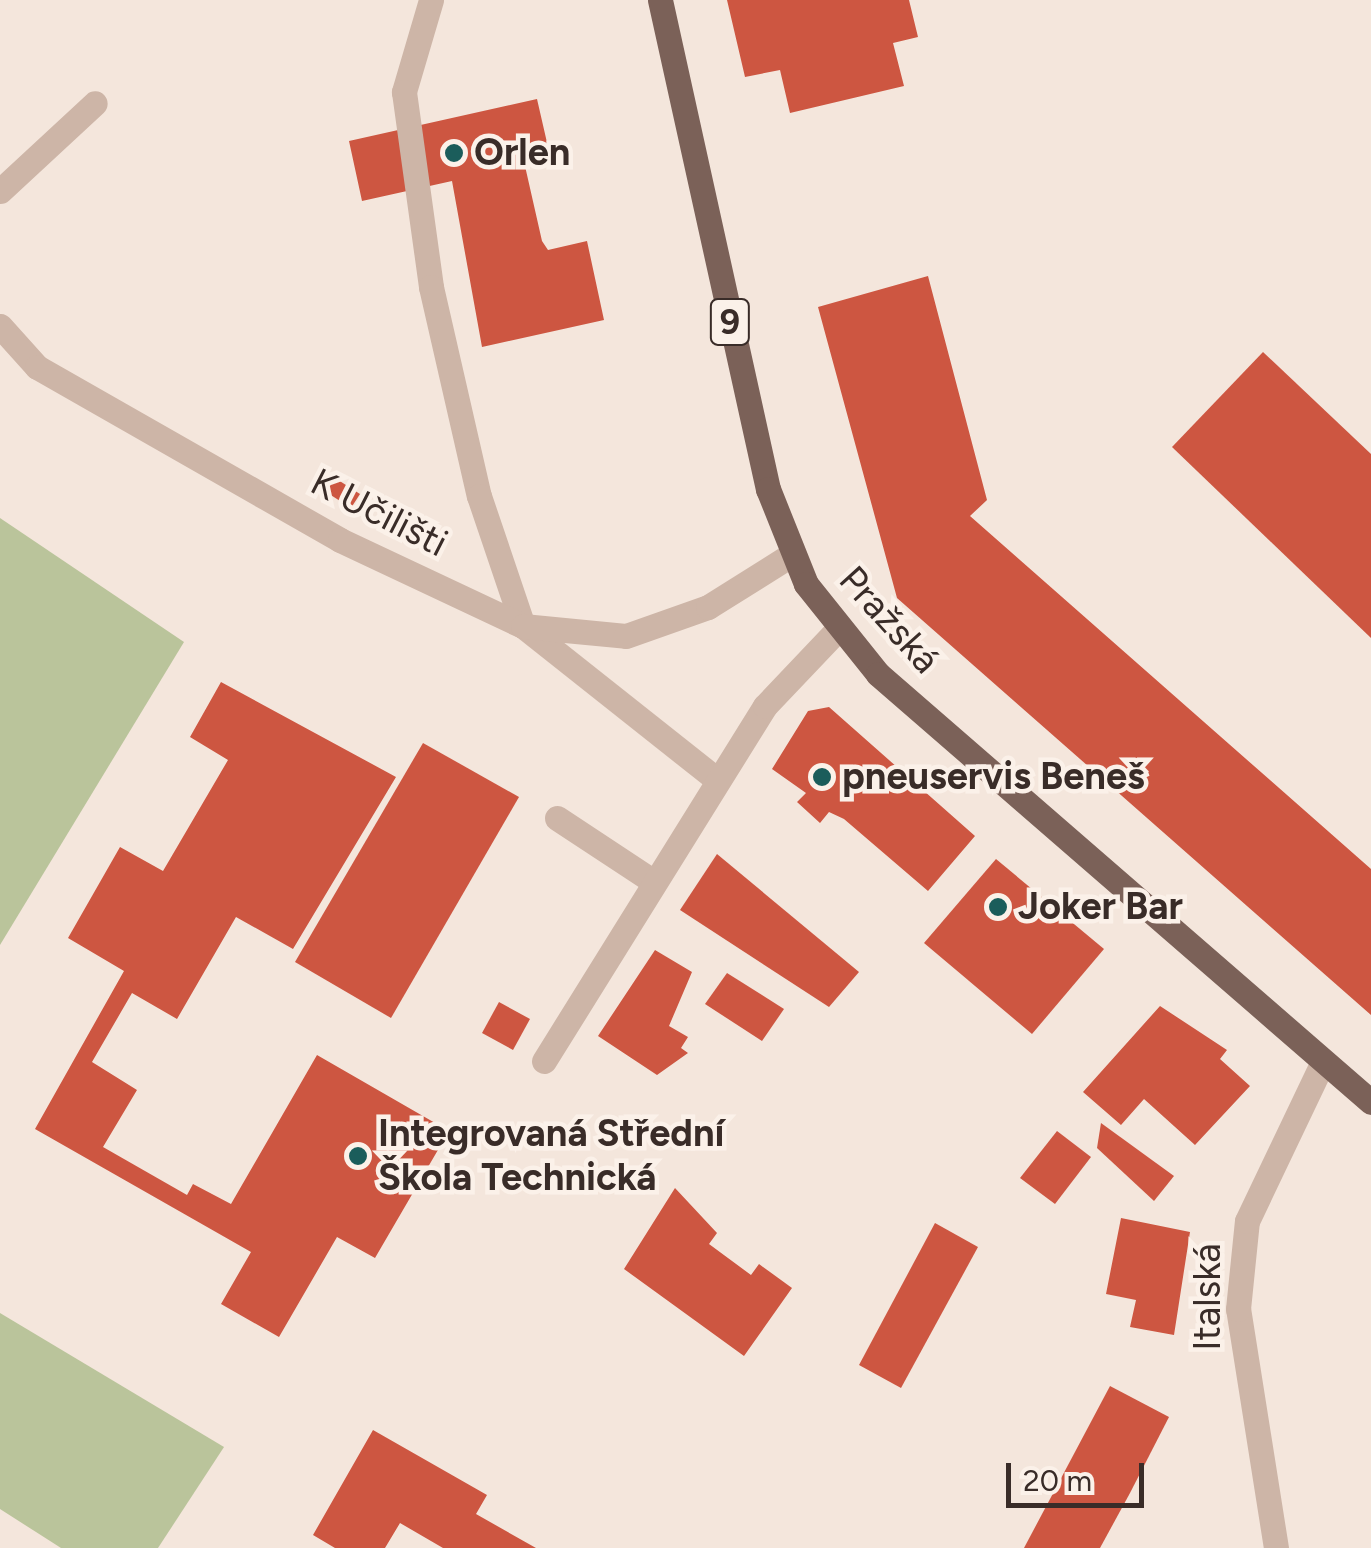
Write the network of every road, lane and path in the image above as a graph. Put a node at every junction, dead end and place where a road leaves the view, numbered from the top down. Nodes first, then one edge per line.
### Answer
1 (431, 0) edge
2 (660, 0) edge
3 (95, 102) dead end
4 (0, 190) edge
5 (0, 326) edge
6 (790, 555) junction
7 (523, 626) junction
8 (838, 629) junction
9 (717, 780) junction
10 (557, 818) dead end
11 (654, 882) junction
12 (544, 1062) dead end
13 (1324, 1062) junction
14 (1371, 1102) edge
15 (1276, 1548) edge

1 - 7 street
2 - 6 main road, Pražská / 9
3 - 4 street
5 - 7 street, K Učilišti
6 - 7 street
6 - 8 main road, Pražská / 9
7 - 9 street, K Učilišti
8 - 9 street
8 - 13 main road, Pražská / 9
9 - 11 street
10 - 11 street
11 - 12 street
13 - 14 main road, Pražská / 9
13 - 15 street, Italská

